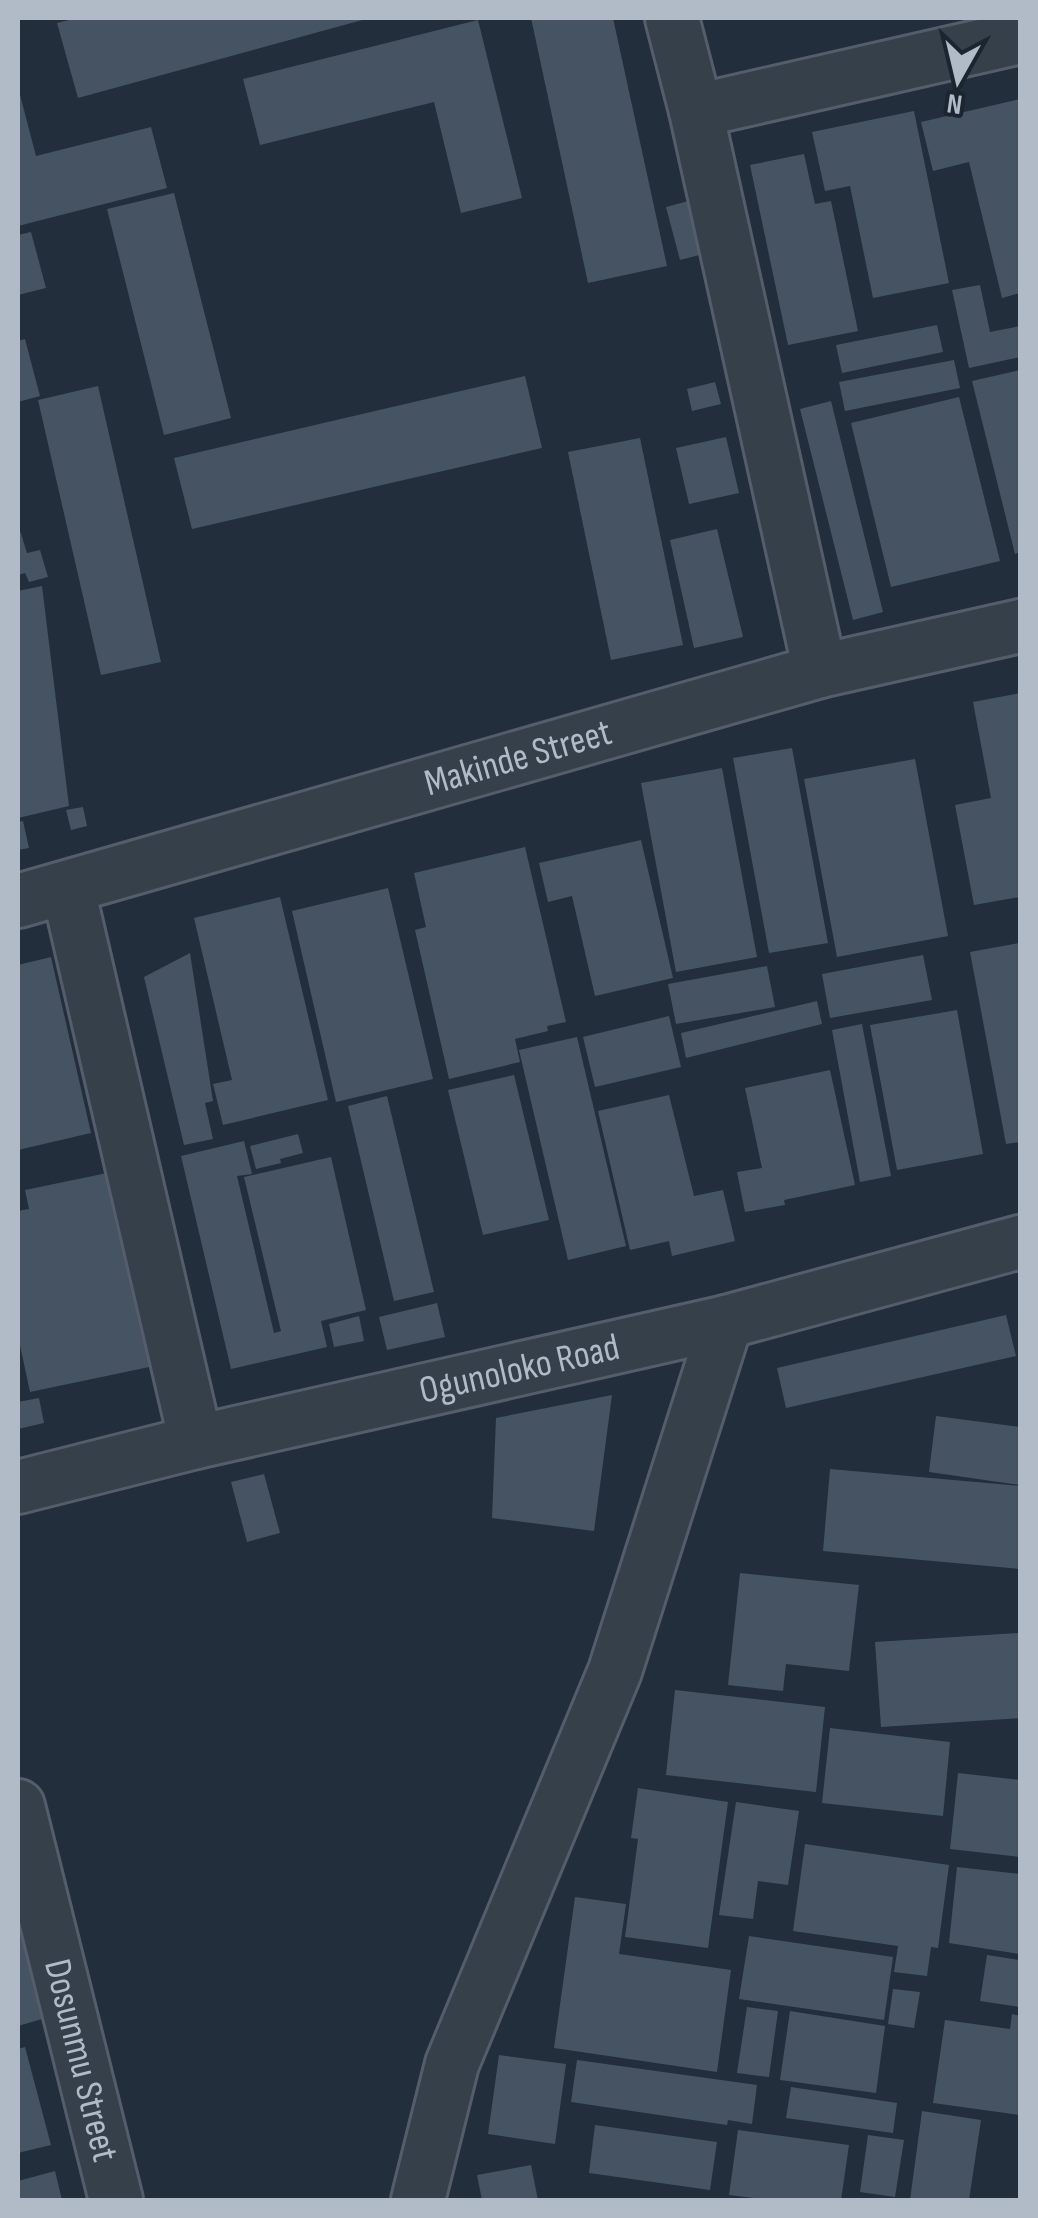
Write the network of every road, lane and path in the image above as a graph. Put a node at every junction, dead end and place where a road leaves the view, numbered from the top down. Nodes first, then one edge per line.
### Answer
1 (672, 18) edge
2 (1020, 37) edge
3 (696, 111) junction
4 (1020, 626) edge
5 (820, 671) junction
6 (68, 889) junction
7 (18, 901) edge
8 (1020, 1242) edge
9 (726, 1322) junction
10 (196, 1442) junction
11 (18, 1487) edge
12 (18, 1806) edge
13 (116, 2200) edge
14 (418, 2200) edge

1 - 3 street
2 - 3 street
3 - 5 street
4 - 5 street, Makinde Street
5 - 6 street, Makinde Street
6 - 7 street, Makinde Street
6 - 10 street
8 - 9 street, Ogunoloko Road
9 - 10 street, Ogunoloko Road
9 - 14 street
10 - 11 street, Ogunoloko Road
12 - 13 street, Dosunmu Street

